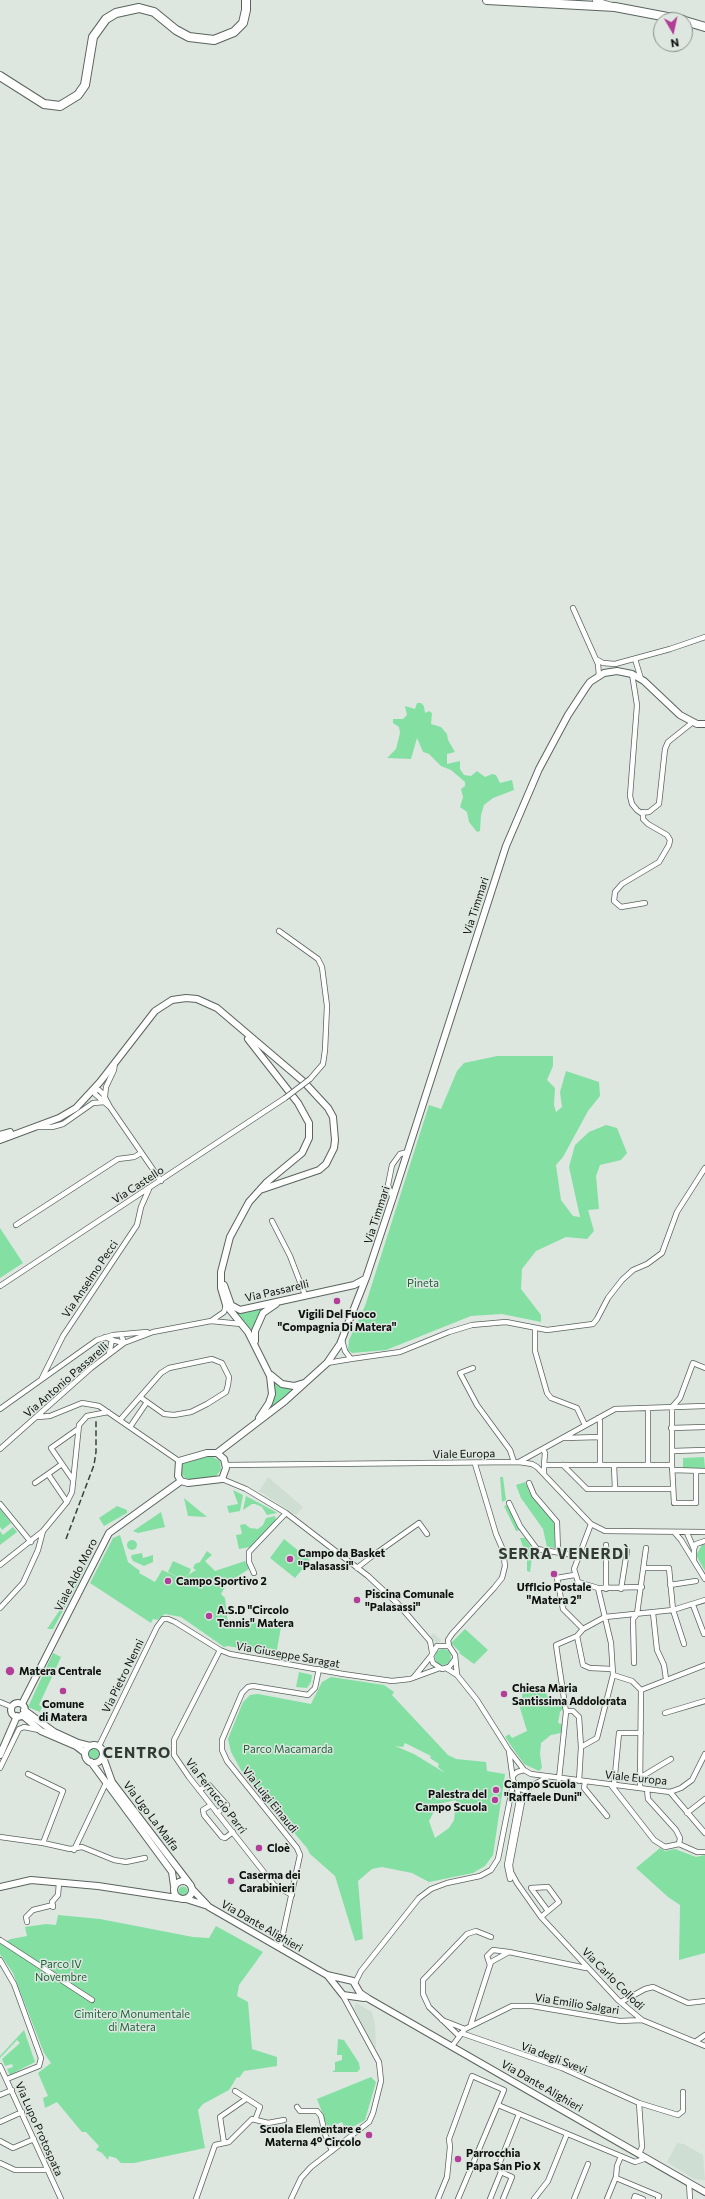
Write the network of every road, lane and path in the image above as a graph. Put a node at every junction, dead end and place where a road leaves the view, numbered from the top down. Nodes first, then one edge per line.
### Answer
1 (246, 0) edge
2 (487, 0) edge
3 (525, 0) edge
4 (595, 0) edge
5 (515, 2) junction
6 (614, 7) junction
7 (653, 14) edge
8 (693, 23) edge
9 (705, 27) edge
10 (0, 76) edge
11 (573, 608) dead end
12 (705, 637) edge
13 (596, 659) junction
14 (635, 659) junction
15 (632, 674) junction
16 (599, 676) junction
17 (641, 679) junction
18 (693, 722) junction
19 (705, 724) edge
20 (642, 812) junction
21 (645, 903) dead end
22 (279, 931) dead end
23 (241, 1030) junction
24 (115, 1062) junction
25 (94, 1090) junction
26 (105, 1100) junction
27 (36, 1127) junction
28 (20, 1132) junction
29 (0, 1135) edge
30 (0, 1140) edge
31 (408, 1152) junction
32 (141, 1153) junction
33 (705, 1168) edge
34 (152, 1170) junction
35 (161, 1181) junction
36 (151, 1187) junction
37 (260, 1190) junction
38 (393, 1199) junction
39 (272, 1221) dead end
40 (16, 1225) dead end
41 (222, 1265) junction
42 (366, 1278) junction
43 (0, 1286) edge
44 (347, 1286) junction
45 (305, 1295) junction
46 (285, 1300) junction
47 (357, 1302) junction
48 (226, 1306) junction
49 (211, 1321) junction
50 (243, 1324) junction
51 (535, 1328) junction
52 (152, 1332) junction
53 (121, 1334) junction
54 (103, 1337) junction
55 (112, 1340) junction
56 (342, 1340) junction
57 (124, 1343) junction
58 (255, 1344) junction
59 (109, 1354) junction
60 (351, 1359) junction
61 (327, 1363) junction
62 (266, 1367) junction
63 (473, 1368) dead end
64 (705, 1368) edge
65 (42, 1378) junction
66 (305, 1382) junction
67 (140, 1397) junction
68 (147, 1402) junction
69 (705, 1406) edge
70 (672, 1407) junction
71 (648, 1408) junction
72 (0, 1409) edge
73 (108, 1412) junction
74 (37, 1417) junction
75 (598, 1418) junction
76 (120, 1420) junction
77 (257, 1422) junction
78 (585, 1425) junction
79 (130, 1427) junction
80 (705, 1427) edge
81 (671, 1428) junction
82 (78, 1429) junction
83 (600, 1437) junction
84 (561, 1438) junction
85 (543, 1448) junction
86 (0, 1450) edge
87 (705, 1450) edge
88 (672, 1451) junction
89 (217, 1453) junction
90 (178, 1461) junction
91 (516, 1462) junction
92 (62, 1464) junction
93 (475, 1464) junction
94 (226, 1465) junction
95 (544, 1465) junction
96 (563, 1465) junction
97 (600, 1465) junction
98 (614, 1465) junction
99 (648, 1465) junction
100 (672, 1465) junction
101 (672, 1470) junction
102 (696, 1471) junction
103 (705, 1471) edge
104 (544, 1473) junction
105 (48, 1474) junction
106 (222, 1479) junction
107 (73, 1480) junction
108 (181, 1481) junction
109 (35, 1483) dead end
110 (529, 1484) dead end
111 (615, 1489) junction
112 (674, 1489) junction
113 (67, 1502) junction
114 (509, 1503) dead end
115 (0, 1504) edge
116 (286, 1513) junction
117 (591, 1524) junction
118 (43, 1531) junction
119 (705, 1532) edge
120 (675, 1533) junction
121 (687, 1533) junction
122 (427, 1534) dead end
123 (705, 1541) edge
124 (31, 1542) junction
125 (606, 1545) dead end
126 (646, 1548) dead end
127 (694, 1549) junction
128 (627, 1551) dead end
129 (558, 1552) junction
130 (579, 1556) junction
131 (694, 1560) junction
132 (0, 1565) edge
133 (358, 1568) junction
134 (644, 1568) junction
135 (254, 1572) dead end
136 (574, 1575) junction
137 (705, 1579) edge
138 (696, 1581) dead end
139 (670, 1585) junction
140 (642, 1587) junction
141 (598, 1588) junction
142 (606, 1588) junction
143 (622, 1589) junction
144 (705, 1600) edge
145 (693, 1606) junction
146 (0, 1608) edge
147 (673, 1610) junction
148 (653, 1613) junction
149 (637, 1614) junction
150 (605, 1617) junction
151 (168, 1619) joint
152 (583, 1629) junction
153 (704, 1634) edge
154 (577, 1636) junction
155 (684, 1644) dead end
156 (449, 1646) junction
157 (220, 1650) junction
158 (432, 1654) junction
159 (455, 1659) junction
160 (634, 1663) dead end
161 (705, 1665) edge
162 (440, 1668) junction
163 (446, 1668) junction
164 (319, 1669) junction
165 (612, 1669) junction
166 (613, 1675) junction
167 (457, 1676) junction
168 (414, 1677) junction
169 (666, 1679) junction
170 (641, 1690) junction
171 (705, 1701) edge
172 (0, 1702) edge
173 (12, 1707) junction
174 (21, 1711) junction
175 (566, 1711) junction
176 (665, 1713) dead end
177 (41, 1731) junction
178 (641, 1733) junction
179 (90, 1746) junction
180 (99, 1746) junction
181 (581, 1747) junction
182 (508, 1749) junction
183 (85, 1753) junction
184 (0, 1755) edge
185 (103, 1757) junction
186 (705, 1757) edge
187 (671, 1759) dead end
188 (91, 1762) junction
189 (0, 1768) edge
190 (524, 1770) junction
191 (28, 1774) dead end
192 (531, 1774) junction
193 (513, 1776) junction
194 (641, 1777) junction
195 (547, 1778) junction
196 (559, 1779) junction
197 (579, 1781) junction
198 (585, 1782) junction
199 (106, 1783) junction
200 (613, 1785) junction
201 (515, 1786) junction
202 (530, 1786) junction
203 (640, 1788) junction
204 (647, 1789) junction
205 (199, 1790) junction
206 (670, 1792) junction
207 (705, 1799) edge
208 (211, 1805) junction
209 (217, 1813) junction
210 (687, 1813) junction
211 (607, 1816) dead end
212 (233, 1832) junction
213 (705, 1833) edge
214 (0, 1836) edge
215 (43, 1843) junction
216 (679, 1844) junction
217 (74, 1850) junction
218 (705, 1852) edge
219 (145, 1858) dead end
220 (59, 1883) junction
221 (174, 1886) junction
222 (191, 1886) junction
223 (0, 1887) edge
224 (292, 1895) junction
225 (177, 1898) junction
226 (186, 1899) junction
227 (209, 1907) junction
228 (548, 1911) junction
229 (541, 1917) junction
230 (27, 1922) dead end
231 (491, 1937) dead end
232 (0, 1940) edge
233 (280, 1947) junction
234 (509, 1952) junction
235 (0, 1960) edge
236 (490, 1965) junction
237 (587, 1968) junction
238 (327, 1975) junction
239 (352, 1982) junction
240 (340, 1990) junction
241 (353, 1994) junction
242 (369, 1999) junction
243 (92, 2000) dead end
244 (621, 2002) junction
245 (705, 2002) edge
246 (350, 2008) junction
247 (440, 2019) junction
248 (642, 2020) junction
249 (471, 2024) junction
250 (461, 2032) junction
251 (705, 2035) edge
252 (695, 2042) junction
253 (452, 2046) junction
254 (705, 2046) edge
255 (0, 2066) edge
256 (7, 2079) junction
257 (12, 2090) junction
258 (235, 2091) dead end
259 (683, 2092) dead end
260 (0, 2095) edge
261 (246, 2098) junction
262 (639, 2103) junction
263 (498, 2105) junction
264 (298, 2107) dead end
265 (22, 2112) junction
266 (519, 2114) junction
267 (255, 2120) junction
268 (284, 2120) dead end
269 (0, 2122) edge
270 (568, 2134) junction
271 (34, 2139) junction
272 (0, 2141) edge
273 (224, 2143) junction
274 (332, 2151) junction
275 (639, 2154) junction
276 (621, 2156) junction
277 (647, 2158) junction
278 (0, 2163) edge
279 (588, 2164) dead end
280 (48, 2170) junction
281 (501, 2172) junction
282 (616, 2178) junction
283 (689, 2183) junction
284 (705, 2192) edge
285 (61, 2199) edge
286 (196, 2199) edge
287 (291, 2199) edge
288 (438, 2199) edge
289 (458, 2199) edge
290 (490, 2199) edge
291 (504, 2199) edge
292 (534, 2199) edge
293 (574, 2199) edge
294 (607, 2199) edge
295 (634, 2199) edge
296 (642, 2199) edge
297 (658, 2199) edge
298 (690, 2199) edge

1 - 10 highway
2 - 5 highway
3 - 5 street
4 - 6 street
5 - 6 highway
6 - 7 highway
8 - 9 highway
11 - 13 street
12 - 14 street
13 - 14 street
13 - 16 street
14 - 17 street
15 - 16 main road
15 - 17 main road
15 - 20 street
16 - 31 main road, Via Timmari
17 - 18 main road
18 - 19 main road
18 - 20 street
20 - 21 street
22 - 35 street, Via Castello, bridge
23 - 24 main road
23 - 37 main road
23 - 37 main road
24 - 25 main road
24 - 26 street
25 - 26 street
25 - 27 main road
26 - 27 street
26 - 32 street
27 - 28 main road
28 - 29 main road
28 - 30 main road
31 - 38 main road, Via Timmari
31 - 38 street
32 - 34 street
32 - 40 street
33 - 51 street
34 - 35 street
34 - 36 street
35 - 36 street, Via Castello
36 - 43 street, Via Castello
36 - 65 street, Via Anselmo Pecci
37 - 41 main road
38 - 42 main road, Via Timmari
39 - 45 street
41 - 46 main road, Via Passarelli
41 - 48 main road
42 - 44 main road, Via Passarelli
42 - 47 main road, Via Timmari
44 - 45 main road, Via Passarelli
44 - 47 main road
45 - 46 main road, Via Passarelli
46 - 58 main road
47 - 56 main road, Via Timmari
48 - 49 street
48 - 50 main road
49 - 50 street, Via Antonio Passarelli
49 - 52 street, Via Antonio Passarelli
50 - 58 main road
51 - 60 street
51 - 78 street
52 - 53 street
52 - 57 street, Via Antonio Passarelli
53 - 54 street
53 - 57 street
54 - 55 street
54 - 65 street
55 - 57 street
55 - 59 street
56 - 60 street
56 - 61 main road, Via Timmari
57 - 59 street, Via Antonio Passarelli
58 - 62 main road
59 - 74 street, Via Antonio Passarelli
60 - 61 street
61 - 66 main road, Via Timmari
62 - 66 main road
62 - 77 main road
63 - 91 street
64 - 70 street
65 - 72 street
66 - 77 main road
67 - 68 street
67 - 68 street
67 - 76 street
68 - 79 street
69 - 70 street
70 - 71 street
70 - 81 street
71 - 75 street
71 - 99 street
73 - 74 street
73 - 76 street
73 - 82 street
74 - 86 street, Via Antonio Passarelli
75 - 78 street
75 - 83 street
76 - 79 street
77 - 89 main road
78 - 84 street
79 - 90 street
80 - 81 street
81 - 88 street
82 - 92 street
82 - 107 street
83 - 84 street
83 - 97 street
84 - 85 street
85 - 91 street
85 - 95 street
87 - 88 street
88 - 100 street
89 - 90 main road
89 - 94 main road
90 - 108 main road
91 - 93 street, Viale Europa
91 - 104 street, Viale Europa
92 - 105 street
92 - 107 street
93 - 94 street, Viale Europa
93 - 156 street
94 - 106 main road
95 - 96 street
95 - 104 street
96 - 97 street
96 - 111 street
97 - 98 street
98 - 99 street
98 - 111 street
99 - 100 street
100 - 101 street
101 - 102 street
101 - 112 street
102 - 103 street
102 - 112 street
104 - 117 street, Viale Europa
105 - 109 street
105 - 113 street
106 - 108 main road
106 - 116 street
107 - 113 street
108 - 174 main road, Viale Aldo Moro
110 - 129 street
111 - 112 street
113 - 118 street
114 - 129 street
115 - 124 street
116 - 133 street
116 - 135 street
117 - 120 street, Viale Europa
117 - 130 street
118 - 124 street
118 - 146 street
119 - 121 street, Viale Europa
120 - 121 street, Viale Europa
120 - 131 street
121 - 127 street
122 - 133 street
123 - 127 street
124 - 132 street
125 - 142 street
126 - 134 street
127 - 131 street
128 - 143 street
129 - 130 street
130 - 136 street
131 - 137 street
133 - 158 street
134 - 139 street
134 - 140 street
136 - 141 street
136 - 152 street
138 - 139 street
139 - 147 street
140 - 143 street
140 - 149 street
141 - 142 street
141 - 150 street
142 - 143 street
144 - 145 street
145 - 147 street
145 - 153 street
147 - 148 street
147 - 155 street
148 - 149 street
148 - 169 street
149 - 150 street
149 - 160 street
150 - 152 street
150 - 165 street
151 - 157 street, Via Giuseppe Saragat
151 - 180 street, Via Pietro Nenni
152 - 154 street
154 - 165 street
154 - 175 street
156 - 158 street
156 - 159 street
157 - 164 street, Via Giuseppe Saragat
157 - 205 street, Via Ferruccio Parri
158 - 162 street
158 - 168 street
159 - 163 street
159 - 167 street
161 - 169 street
162 - 163 street
162 - 168 street, Via Giuseppe Saragat
163 - 167 street
164 - 168 street, Via Giuseppe Saragat
164 - 224 street, Via Luigi Einaudi
165 - 166 street
166 - 170 street
166 - 181 street
167 - 182 street
169 - 170 street
170 - 178 street
171 - 176 street
172 - 173 street
173 - 174 main road
173 - 174 main road
174 - 177 main road
174 - 179 main road
174 - 184 main road, Viale Aldo Moro
175 - 181 street
175 - 196 street
177 - 183 main road
177 - 189 street
178 - 194 street
178 - 200 street
179 - 180 main road
179 - 183 main road
180 - 185 main road
181 - 197 street
182 - 190 street
182 - 193 street
183 - 188 main road
185 - 188 main road
185 - 222 main road, Via Ugo La Malfa
186 - 206 street, Viale Europa
187 - 194 street
188 - 199 main road, Via Ugo La Malfa
190 - 192 street
190 - 193 street
191 - 215 street
192 - 195 street, Viale Europa
192 - 202 street
193 - 201 street
194 - 203 street
195 - 196 street, Viale Europa
195 - 202 street
196 - 197 street, Viale Europa
197 - 198 street, Viale Europa
198 - 200 street, Viale Europa
198 - 211 street
199 - 217 street, Via Ugo La Malfa
199 - 221 main road, Via Ugo La Malfa
200 - 203 street, Viale Europa
200 - 216 street
201 - 202 street
201 - 229 street, Via Carlo Collodi
201 - 239 street
202 - 229 street, Via Carlo Collodi
203 - 204 street, Viale Europa
204 - 206 street, Viale Europa
204 - 216 street
205 - 208 street, Via Ferruccio Parri
205 - 209 street
206 - 210 street
207 - 210 street
208 - 209 street, Via Ferruccio Parri
208 - 212 street
209 - 212 street, Via Ferruccio Parri
210 - 213 street
212 - 224 street, Via Ferruccio Parri
214 - 215 street
215 - 217 street
216 - 218 street
217 - 219 street
220 - 223 main road
220 - 225 main road
220 - 230 street
221 - 222 main road
221 - 225 main road
222 - 226 main road
222 - 227 main road, Via Ugo La Malfa
224 - 233 street, Via Luigi Einaudi
225 - 226 main road
226 - 227 main road
227 - 233 main road, Via Dante Alighieri
228 - 228 street
228 - 229 street
229 - 237 street, Via Carlo Collodi
231 - 247 street
232 - 243 street
233 - 238 main road, Via Dante Alighieri
234 - 236 street
234 - 236 street
234 - 237 street
235 - 256 street
236 - 249 street
237 - 244 street, Via Carlo Collodi
238 - 239 main road
238 - 240 main road
239 - 240 main road
239 - 241 main road
239 - 242 main road
240 - 241 main road
240 - 246 street
241 - 242 main road
241 - 246 street
242 - 253 main road, Via Dante Alighieri
244 - 245 street
244 - 248 street, Via Carlo Collodi
246 - 274 street
247 - 250 street, Via degli Svevi
247 - 250 street
248 - 249 street, Via Emilio Salgari
248 - 252 street, Via Carlo Collodi
249 - 250 street, Via Emilio Salgari
250 - 253 street, Via Emilio Salgari
250 - 262 street, Via degli Svevi
251 - 252 street
252 - 254 street, Via Carlo Collodi
253 - 275 main road, Via Dante Alighieri
255 - 256 street, Via Lupo Protospata
256 - 257 street, Via Lupo Protospata
257 - 260 street
257 - 265 street, Via Lupo Protospata
258 - 261 street
259 - 262 street, Via degli Svevi
261 - 267 street
261 - 273 street
262 - 275 street
263 - 266 street
263 - 288 street
263 - 289 street
264 - 274 street
265 - 269 street
265 - 271 street, Via Lupo Protospata
266 - 270 street
266 - 281 street
267 - 268 street
267 - 273 street
270 - 276 street
270 - 292 street
271 - 272 street
271 - 280 street, Via Lupo Protospata
273 - 286 street
274 - 287 street
275 - 277 main road, Via Dante Alighieri
276 - 277 street
276 - 282 street
277 - 283 main road, Via Dante Alighieri
278 - 280 street
279 - 293 street
280 - 285 street, Via Lupo Protospata
281 - 290 street
281 - 291 street
282 - 294 street
282 - 297 street
283 - 284 main road, Via Dante Alighieri
283 - 298 street
295 - 296 street

